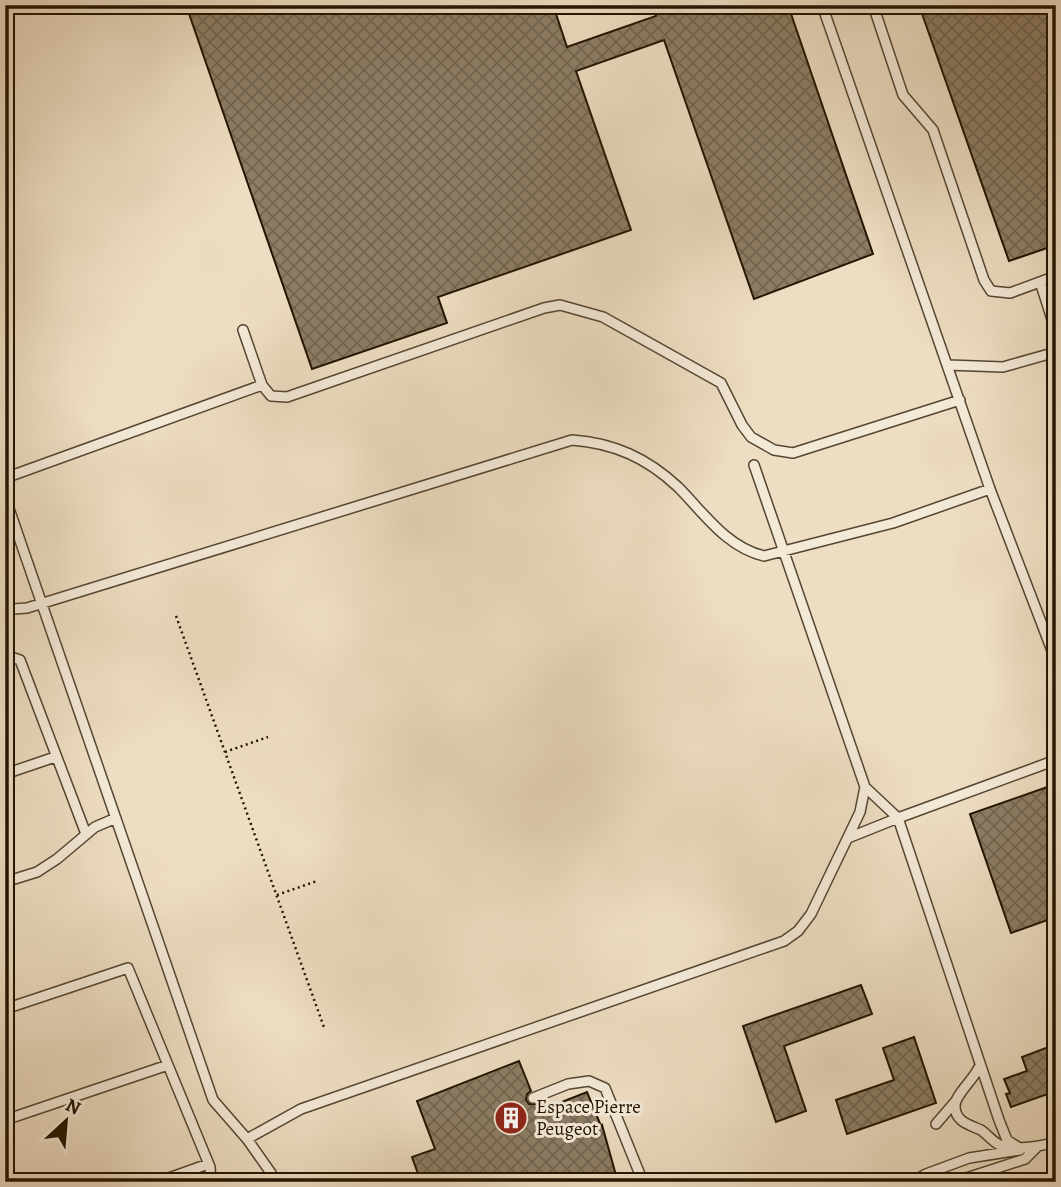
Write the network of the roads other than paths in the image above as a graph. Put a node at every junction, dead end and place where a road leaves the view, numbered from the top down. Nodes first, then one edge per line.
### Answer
1 (822, 5) edge
2 (873, 5) edge
3 (1056, 276) edge
4 (1040, 282) junction
5 (243, 330) dead end
6 (1056, 332) edge
7 (1056, 352) edge
8 (948, 365) junction
9 (262, 385) junction
10 (960, 400) junction
11 (754, 466) dead end
12 (5, 478) edge
13 (990, 489) junction
14 (5, 497) edge
15 (784, 552) junction
16 (43, 603) junction
17 (5, 606) edge
18 (5, 655) edge
19 (20, 660) junction
20 (1056, 661) edge
21 (5, 665) edge
22 (55, 757) junction
23 (1056, 760) edge
24 (5, 774) edge
25 (865, 787) junction
26 (116, 818) junction
27 (898, 818) junction
28 (86, 834) junction
29 (848, 838) junction
30 (5, 882) edge
31 (5, 1009) edge
32 (168, 1065) junction
33 (980, 1065) junction
34 (533, 1098) dead end
35 (957, 1100) junction
36 (5, 1120) edge
37 (966, 1124) junction
38 (247, 1139) junction
39 (1056, 1142) edge
40 (1028, 1147) junction
41 (208, 1164) junction
42 (158, 1182) edge
43 (211, 1182) edge
44 (274, 1182) edge
45 (643, 1182) edge
46 (912, 1182) edge
47 (954, 1182) edge

1 - 8 lane
2 - 4 lane
3 - 4 lane
4 - 6 lane
5 - 9 lane
7 - 8 lane
8 - 10 lane
9 - 10 lane
9 - 12 lane
10 - 13 lane
11 - 15 lane
13 - 15 lane
13 - 20 lane
14 - 16 lane
15 - 16 lane
15 - 25 lane
16 - 17 lane
16 - 26 lane
18 - 19 lane
19 - 21 lane
19 - 22 lane
22 - 24 lane
22 - 28 lane
23 - 27 lane
25 - 27 lane
25 - 29 lane
26 - 28 lane
26 - 38 lane
27 - 29 lane
27 - 33 lane
28 - 30 lane
29 - 38 lane
31 - 32 lane
32 - 36 lane
32 - 41 lane
33 - 35 lane
33 - 40 lane
34 - 45 lane
35 - 37 lane
35 - 37 lane
37 - 40 lane
38 - 44 lane
39 - 40 lane
40 - 46 lane
40 - 47 lane
41 - 42 lane
41 - 43 lane

